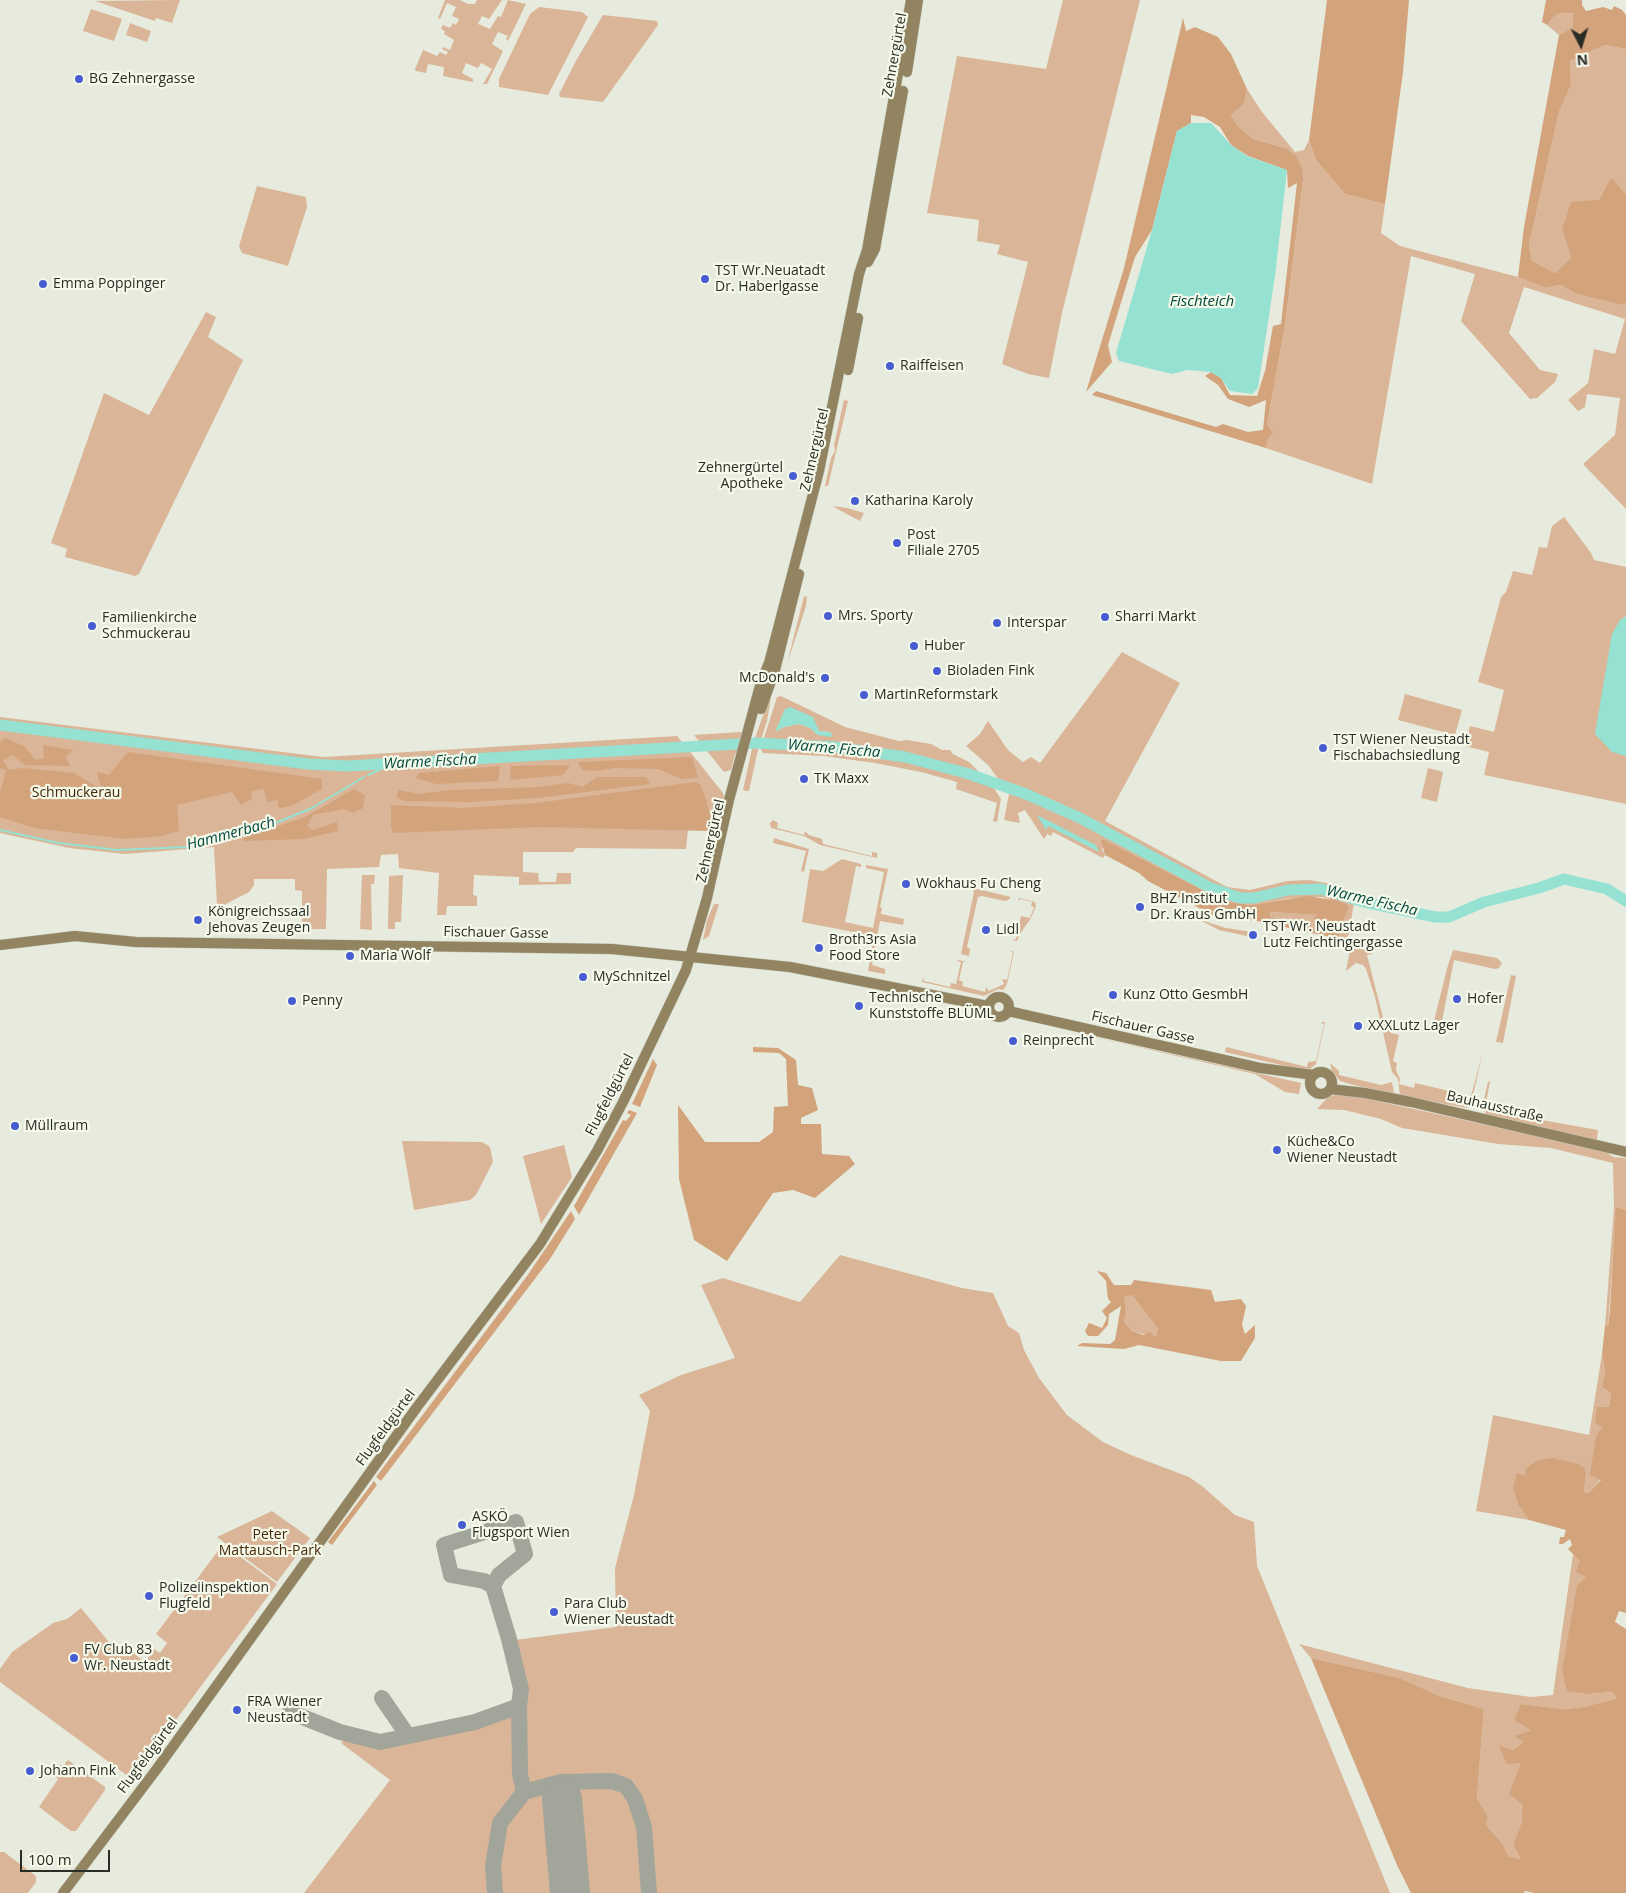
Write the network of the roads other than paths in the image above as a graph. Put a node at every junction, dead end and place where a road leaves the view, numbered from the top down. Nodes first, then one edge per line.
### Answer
1 (911, 0) edge
2 (918, 0) edge
3 (750, 737) junction
4 (0, 945) edge
5 (690, 956) junction
6 (988, 1006) junction
7 (1008, 1011) junction
8 (1312, 1080) junction
9 (1331, 1084) junction
10 (1622, 1151) edge
11 (63, 1893) edge

1 - 3 main road, Zehnergürtel
2 - 3 main road, Zehnergürtel
3 - 5 main road, Zehnergürtel
4 - 5 main road, Fischauer Gasse
5 - 6 main road, Fischauer Gasse
5 - 11 main road, Flugfeldgürtel
6 - 7 main road, Fischauer Gasse
6 - 7 main road, Fischauer Gasse
7 - 8 main road, Fischauer Gasse
8 - 9 main road
8 - 9 main road
9 - 10 main road, Bauhausstraße

